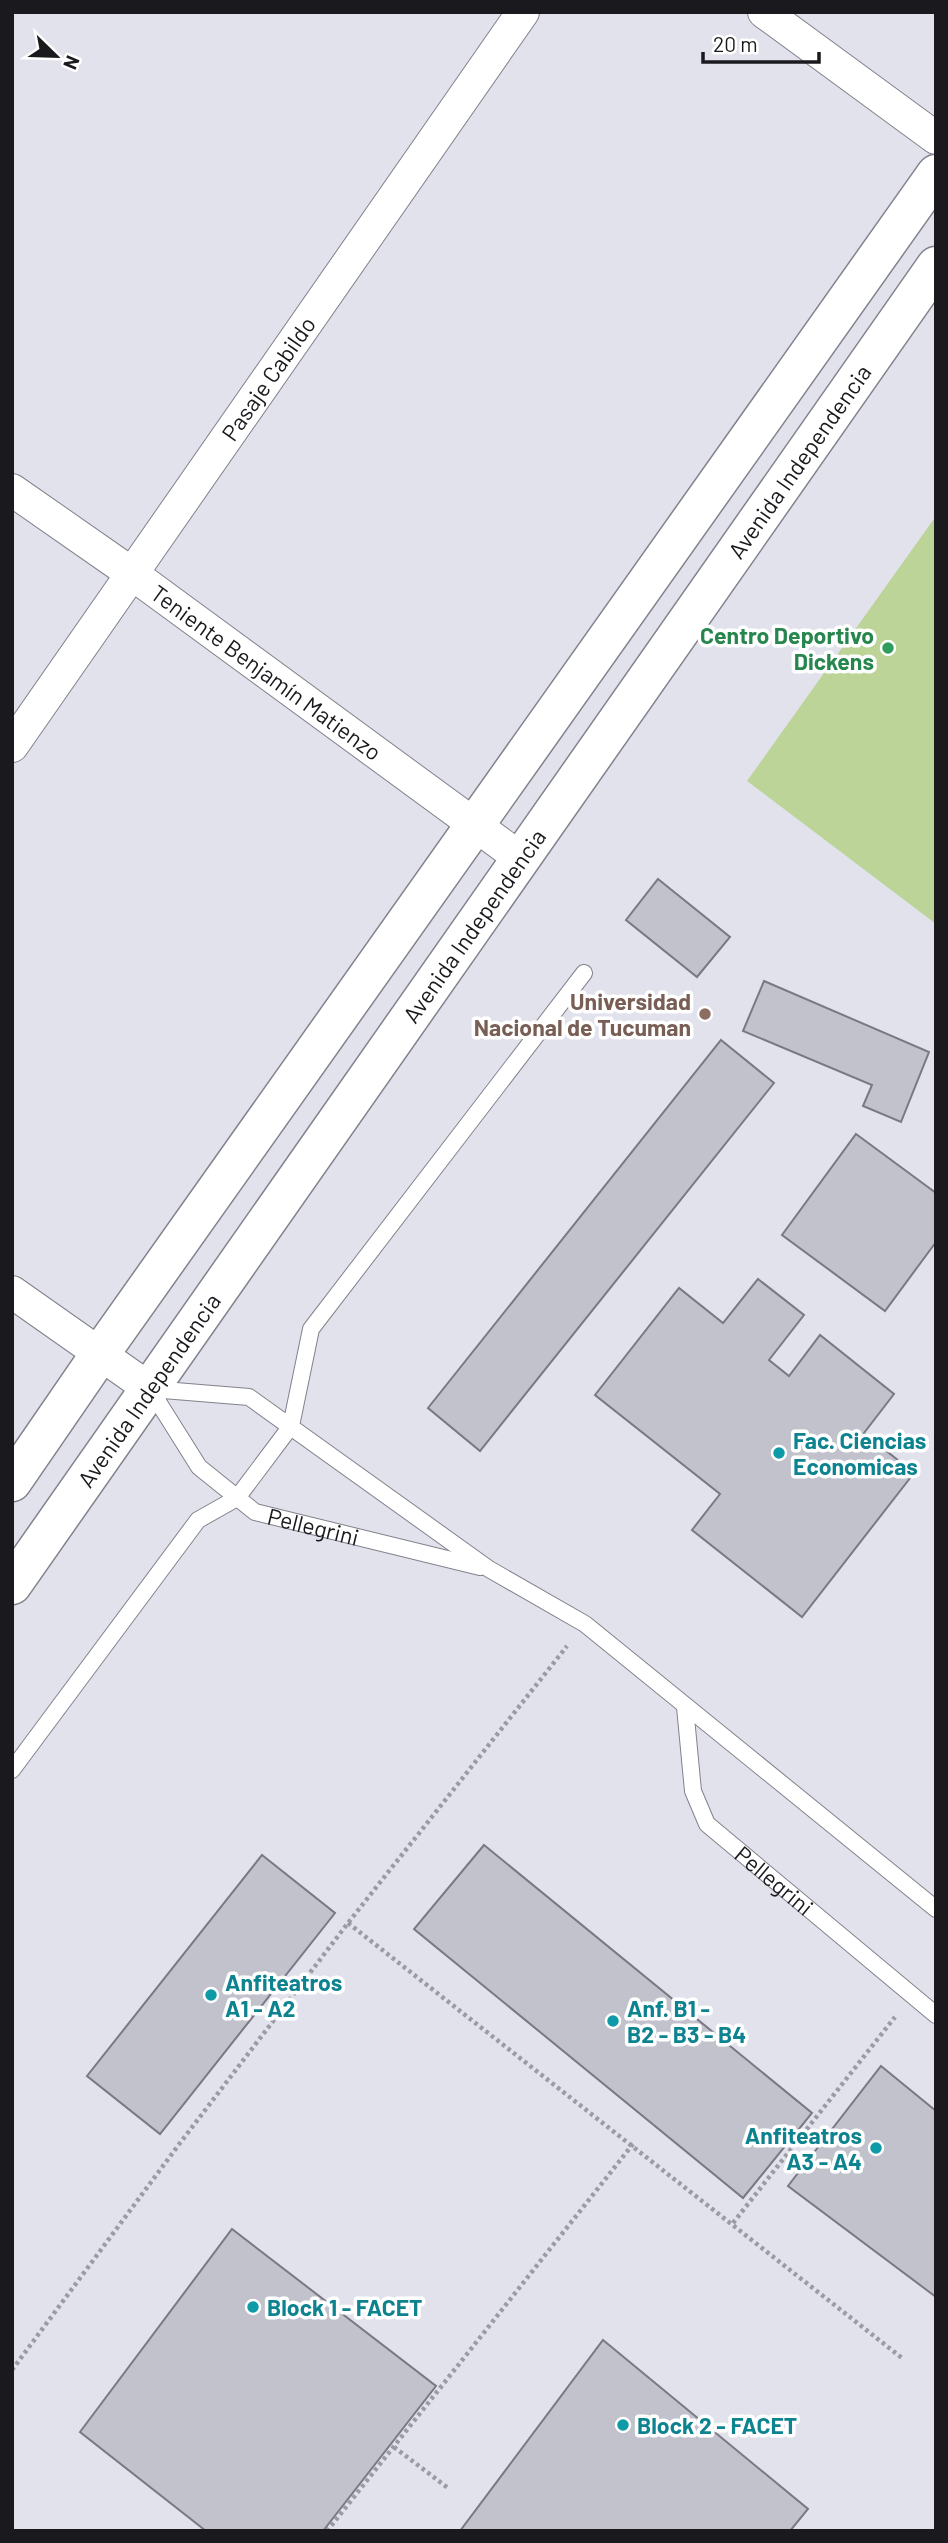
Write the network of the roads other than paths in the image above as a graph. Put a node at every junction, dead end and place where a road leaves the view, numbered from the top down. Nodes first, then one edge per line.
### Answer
1 (523, 12) edge
2 (764, 12) edge
3 (936, 138) edge
4 (936, 174) edge
5 (936, 266) edge
6 (12, 490) edge
7 (131, 573) junction
8 (12, 746) edge
9 (475, 824) junction
10 (520, 859) junction
11 (584, 973) dead end
12 (12, 1292) edge
13 (100, 1354) junction
14 (149, 1389) junction
15 (290, 1426) junction
16 (12, 1482) edge
17 (237, 1498) junction
18 (489, 1569) junction
19 (12, 1585) edge
20 (685, 1707) junction
21 (12, 1770) edge
22 (932, 1899) edge
23 (936, 2015) edge

1 - 7 street, Pasaje Cabildo
2 - 3 street
4 - 9 main road
5 - 10 main road, Avenida Independencia
6 - 7 street, Teniente Benjamín Matienzo
7 - 8 street, Pasaje Cabildo
7 - 9 street, Teniente Benjamín Matienzo
9 - 10 street, Teniente Benjamín Matienzo
9 - 13 main road
10 - 14 main road, Avenida Independencia
11 - 15 lane
12 - 13 street, Pellegrini
13 - 14 street, Pellegrini
13 - 16 main road
14 - 15 lane, Pellegrini
14 - 17 lane, Pellegrini
14 - 19 main road, Avenida Independencia
15 - 17 lane
15 - 18 lane, Pellegrini
17 - 18 lane, Pellegrini
17 - 21 lane
18 - 20 lane, Pellegrini
20 - 22 lane, Pellegrini
20 - 23 lane, Pellegrini

